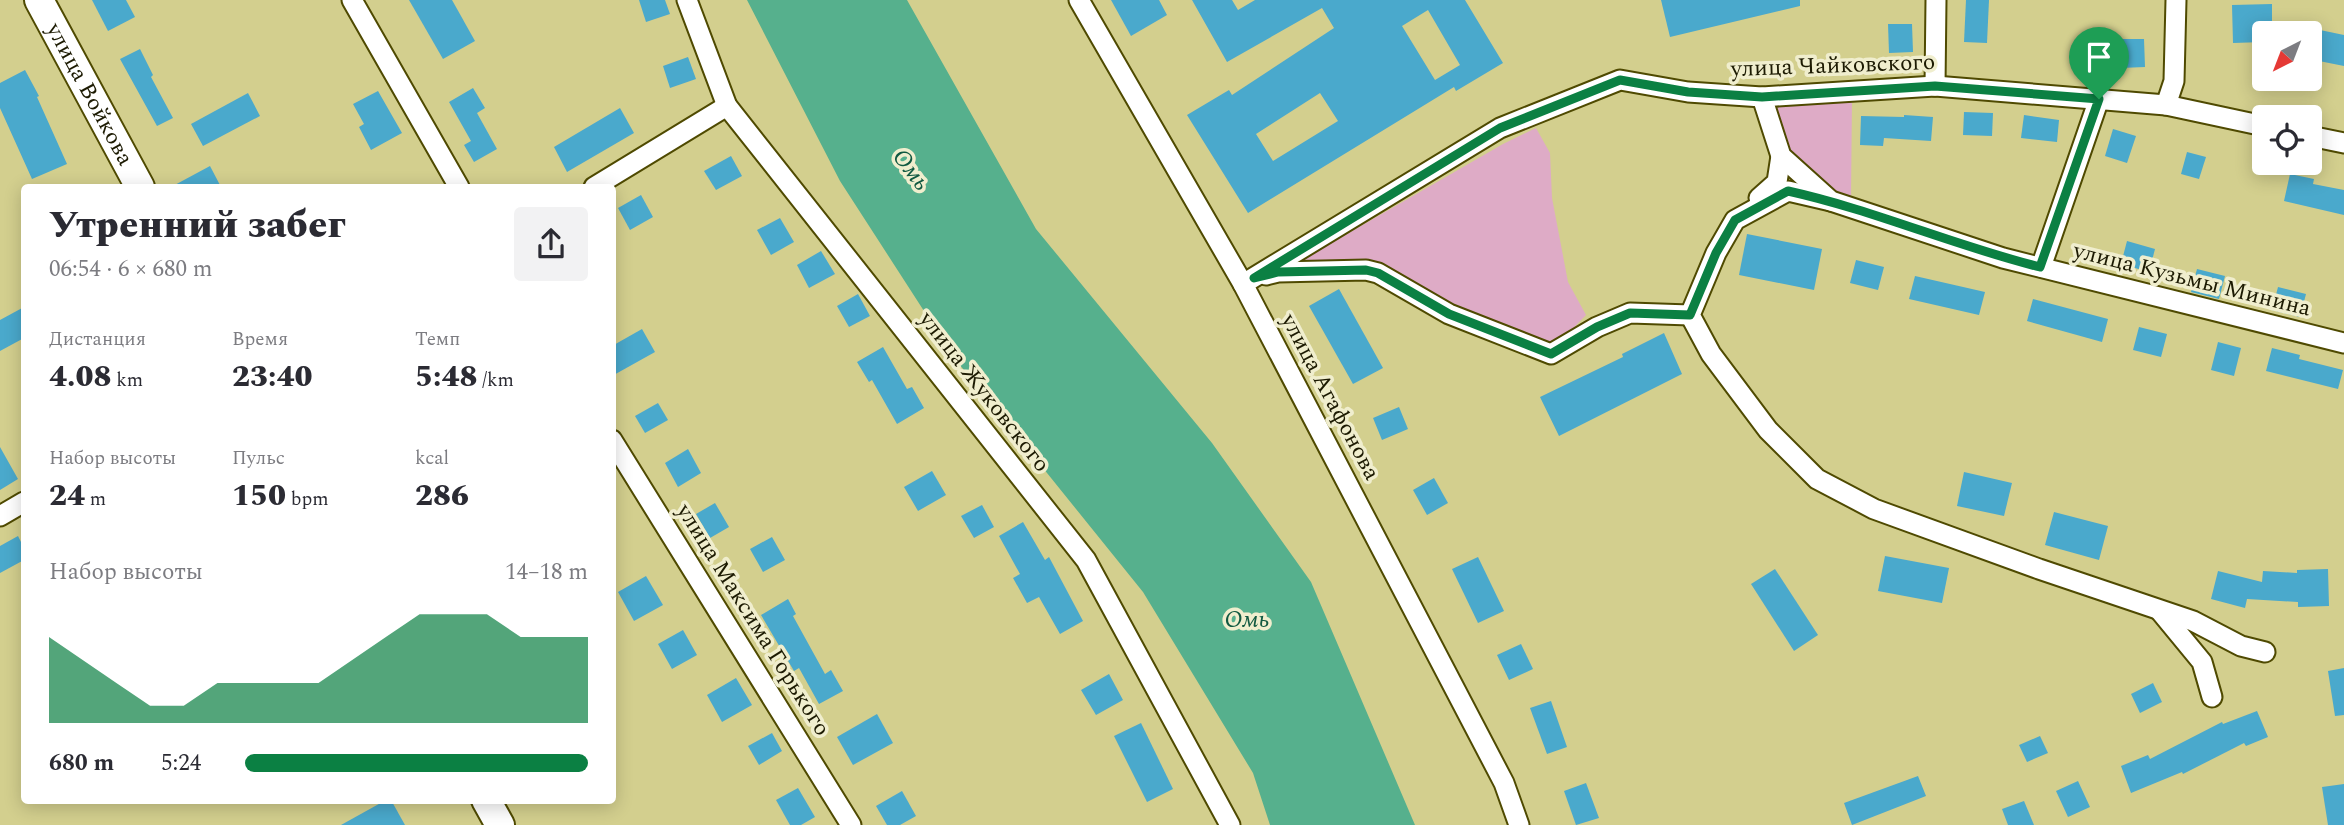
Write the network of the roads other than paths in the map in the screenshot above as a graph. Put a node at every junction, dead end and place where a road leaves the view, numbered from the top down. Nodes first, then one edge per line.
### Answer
1 (39, 0) edge
2 (352, 0) edge
3 (687, 0) edge
4 (1079, 0) edge
5 (1936, 0) edge
6 (2176, 0) edge
7 (1935, 86) junction
8 (1762, 97) junction
9 (2099, 99) junction
10 (2166, 104) junction
11 (727, 106) junction
12 (2252, 123) edge
13 (2322, 138) edge
14 (2344, 143) edge
15 (1781, 156) junction
16 (138, 184) edge
17 (456, 184) edge
18 (599, 184) edge
19 (1831, 201) junction
20 (1735, 220) junction
21 (2040, 267) junction
22 (1248, 281) junction
23 (1690, 315) junction
24 (2344, 343) edge
25 (616, 446) edge
26 (21, 504) edge
27 (0, 516) edge
28 (2160, 611) junction
29 (2264, 652) dead end
30 (2212, 697) dead end
31 (488, 804) edge
32 (500, 825) edge
33 (852, 825) edge
34 (1230, 825) edge
35 (1519, 825) edge

1 - 16 main road, улица Войкова
2 - 17 street
3 - 11 street, улица Жуковского
4 - 22 street, улица Агафонова
5 - 7 street
6 - 10 street
7 - 8 street, улица Чайковского
7 - 9 street, улица Чайковского
8 - 15 street
8 - 22 street, улица Чайковского
9 - 10 street, улица Чайковского
9 - 21 street
10 - 12 street, улица Чайковского
11 - 18 street
11 - 34 street, улица Жуковского
13 - 14 street
15 - 19 street, улица Кузьмы Минина
15 - 20 street
19 - 20 street
19 - 21 street, улица Кузьмы Минина
20 - 23 street
21 - 24 street, улица Кузьмы Минина
22 - 23 street
22 - 35 street, улица Агафонова
23 - 28 street
25 - 33 street, улица Максима Горького
26 - 27 street
28 - 29 street
28 - 30 street
31 - 32 main road

